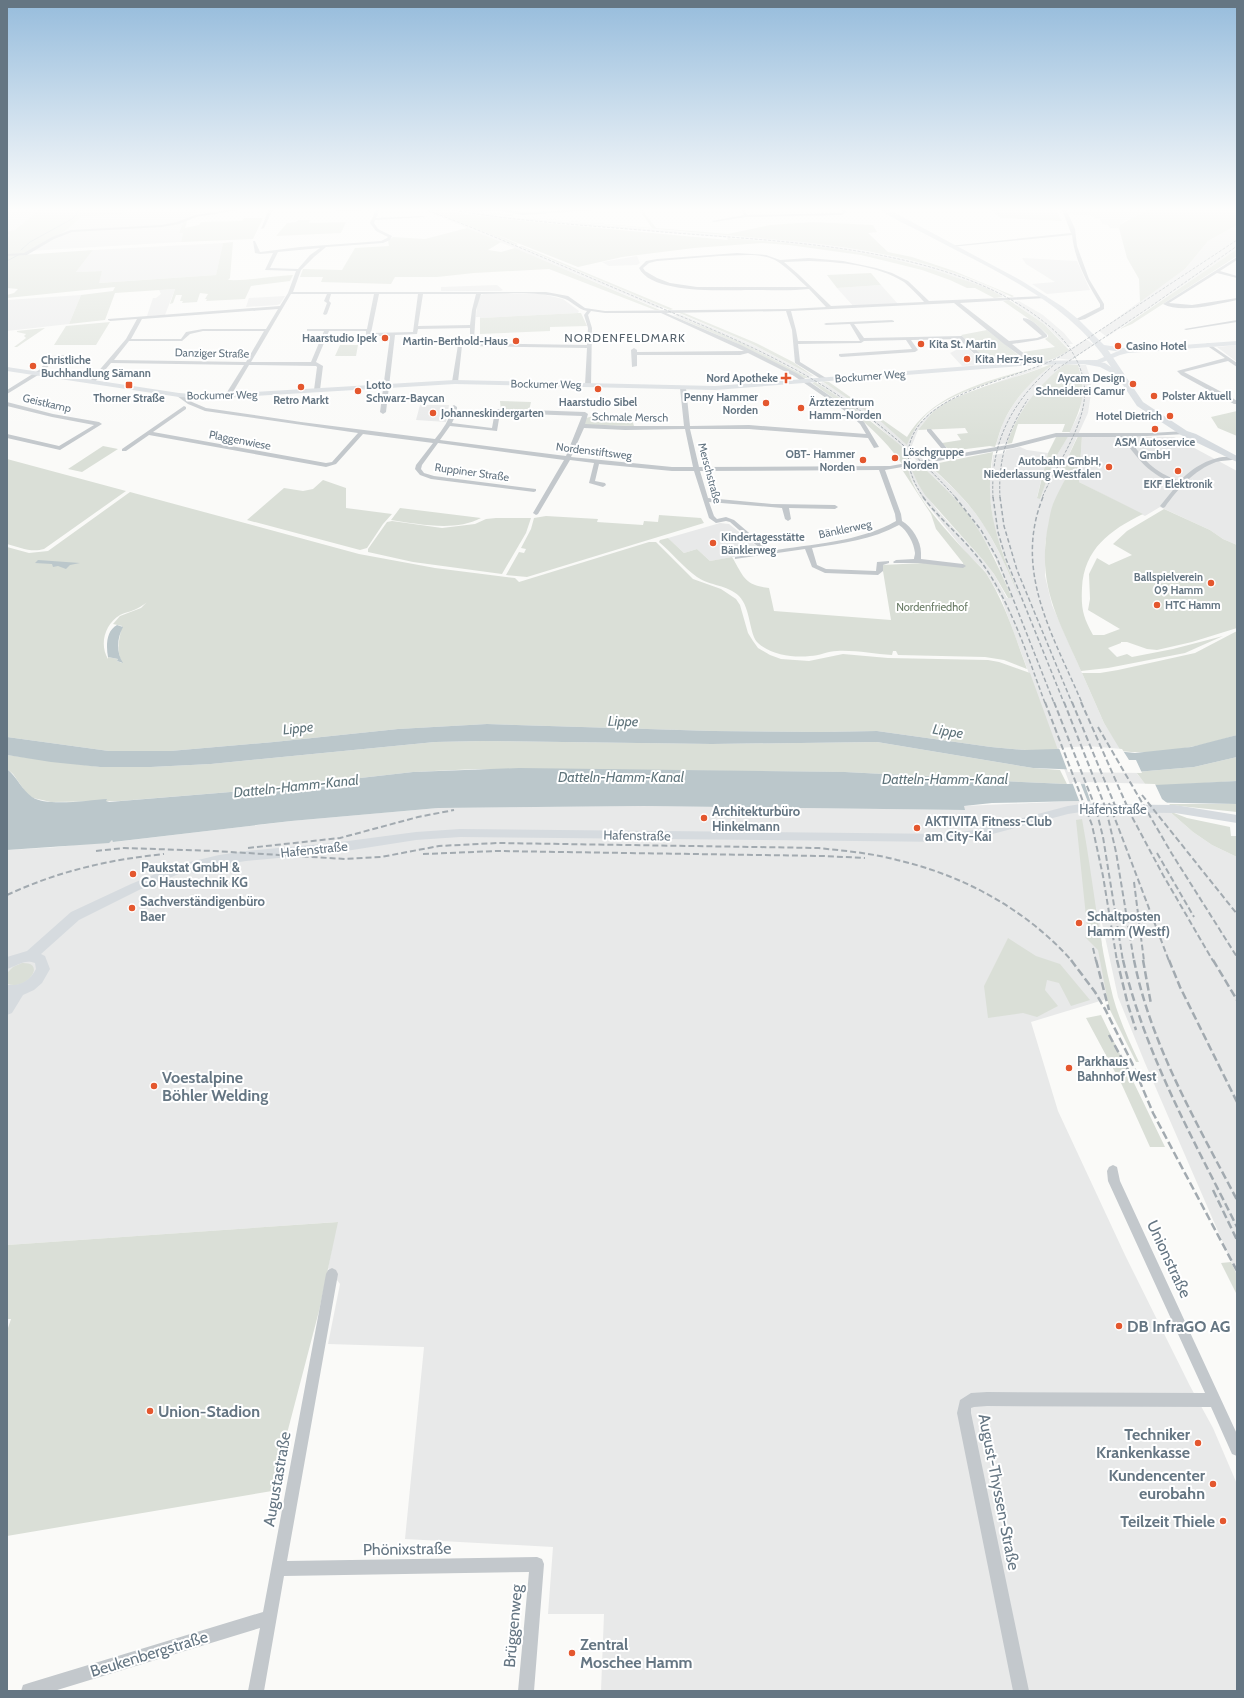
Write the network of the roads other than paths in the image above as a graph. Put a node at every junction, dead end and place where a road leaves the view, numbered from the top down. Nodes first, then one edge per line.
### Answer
1 (293, 286) edge
2 (683, 286) edge
3 (910, 286) edge
4 (1027, 286) edge
5 (1091, 286) edge
6 (1192, 286) edge
7 (440, 287) dead end
8 (810, 288) joint
9 (330, 292) junction
10 (377, 292) junction
11 (421, 292) junction
12 (290, 293) junction
13 (439, 293) junction
14 (479, 293) junction
15 (1045, 297) junction
16 (1237, 299) edge
17 (956, 302) junction
18 (928, 303) junction
19 (282, 307) junction
20 (830, 308) junction
21 (590, 310) junction
22 (788, 310) junction
23 (658, 311) junction
24 (325, 314) dead end
25 (140, 318) junction
26 (1025, 319) dead end
27 (110, 320) dead end
28 (1076, 320) junction
29 (892, 321) dead end
30 (1237, 321) edge
31 (851, 323) junction
32 (826, 324) dead end
33 (472, 326) junction
34 (416, 328) junction
35 (1186, 329) dead end
36 (268, 330) junction
37 (309, 330) dead end
38 (327, 330) junction
39 (369, 330) junction
40 (393, 335) junction
41 (907, 338) junction
42 (128, 340) junction
43 (863, 340) junction
44 (796, 343) junction
45 (1006, 343) junction
46 (1237, 343) edge
47 (466, 344) junction
48 (1208, 344) junction
49 (589, 347) junction
50 (1102, 347) junction
51 (922, 349) dead end
52 (915, 350) junction
53 (749, 351) junction
54 (1128, 351) junction
55 (841, 355) dead end
56 (68, 357) dead end
57 (1109, 357) junction
58 (1228, 358) junction
59 (111, 361) junction
60 (1087, 362) junction
61 (313, 363) junction
62 (1033, 363) junction
63 (247, 364) junction
64 (1237, 365) edge
65 (634, 366) dead end
66 (991, 367) junction
67 (7, 369) edge
68 (38, 374) junction
69 (1119, 375) junction
70 (824, 379) junction
71 (804, 381) junction
72 (92, 382) junction
73 (455, 382) junction
74 (588, 385) junction
75 (388, 386) junction
76 (683, 388) junction
77 (317, 390) junction
78 (7, 392) edge
79 (179, 395) junction
80 (199, 397) junction
81 (227, 397) junction
82 (1236, 403) dead end
83 (7, 404) edge
84 (196, 405) junction
85 (454, 407) dead end
86 (184, 408) dead end
87 (383, 412) dead end
88 (82, 420) junction
89 (449, 424) junction
90 (582, 426) junction
91 (688, 428) junction
92 (929, 430) dead end
93 (85, 433) junction
94 (148, 433) junction
95 (361, 433) junction
96 (1184, 433) junction
97 (1124, 435) junction
98 (7, 436) edge
99 (870, 436) junction
100 (435, 442) junction
101 (876, 447) dead end
102 (124, 450) dead end
103 (992, 450) junction
104 (948, 453) junction
105 (929, 456) dead end
106 (1224, 457) junction
107 (568, 458) junction
108 (1236, 461) edge
109 (597, 462) junction
110 (881, 468) junction
111 (698, 469) junction
112 (1181, 484) junction
113 (603, 485) dead end
114 (534, 490) dead end
115 (706, 500) junction
116 (785, 506) junction
117 (1163, 506) dead end
118 (834, 507) dead end
119 (536, 513) dead end
120 (788, 519) dead end
121 (899, 522) junction
122 (808, 548) junction
123 (769, 553) junction
124 (737, 558) dead end
125 (918, 561) junction
126 (887, 562) dead end
127 (896, 562) dead end
128 (963, 566) dead end
129 (1237, 818) edge
130 (35, 958) junction
131 (7, 964) edge
132 (10, 992) edge
133 (7, 1009) edge
134 (1113, 1171) dead end
135 (332, 1274) dead end
136 (1215, 1400) junction
137 (1237, 1449) edge
138 (536, 1564) joint
139 (278, 1569) junction
140 (270, 1617) junction
141 (28, 1691) edge
142 (256, 1691) edge
143 (526, 1691) edge
144 (1021, 1691) edge

1 - 12 street
2 - 8 street
3 - 18 street
4 - 15 main road
5 - 28 street
6 - 16 street
7 - 13 street
8 - 20 street
9 - 10 street
9 - 12 street
9 - 24 street
10 - 11 street
10 - 39 street
11 - 13 street
11 - 34 street
12 - 19 street
13 - 14 street
14 - 21 street
14 - 33 street
15 - 17 street
15 - 28 main road
17 - 18 street
17 - 45 street
18 - 20 street
19 - 25 street
19 - 36 street
20 - 22 street
21 - 23 street
21 - 49 street
22 - 23 street
22 - 44 street
23 - 53 street
25 - 27 street
25 - 42 street
26 - 45 street
28 - 50 main road
29 - 31 street
30 - 35 street
31 - 32 street
31 - 43 street
33 - 34 street
33 - 47 street
34 - 40 street
36 - 42 street
36 - 63 street
37 - 38 street
38 - 39 street
38 - 61 street
39 - 40 street
40 - 75 street
41 - 43 street
41 - 52 street
41 - 66 street
42 - 59 street
43 - 44 street
44 - 70 street
45 - 62 street
46 - 48 main road, Bockumer Weg
47 - 49 street
47 - 73 street
48 - 54 main road, Bockumer Weg
48 - 58 street
49 - 74 street
50 - 54 main road
50 - 57 main road
51 - 52 street
52 - 55 street
53 - 65 street
53 - 71 street
54 - 57 main road, Bockumer Weg
56 - 68 street
57 - 60 main road, Bockumer Weg
57 - 69 main road
58 - 64 street
58 - 82 street
59 - 63 street, Danziger Straße
59 - 72 street
60 - 62 main road, Bockumer Weg
60 - 69 main road, Bockumer Weg
61 - 63 street, Danziger Straße
61 - 77 street
62 - 66 main road, Bockumer Weg
63 - 81 street
66 - 70 main road, Bockumer Weg
67 - 68 main road, Bockumer Weg
68 - 72 main road, Bockumer Weg
68 - 78 street
69 - 96 main road
70 - 71 main road, Bockumer Weg
71 - 76 main road, Bockumer Weg
71 - 99 street
72 - 79 main road, Bockumer Weg
73 - 74 main road, Bockumer Weg
73 - 75 main road, Bockumer Weg
74 - 76 main road, Bockumer Weg
75 - 77 main road, Bockumer Weg
75 - 87 street
76 - 91 street, Merschstraße
77 - 81 main road, Bockumer Weg
79 - 80 main road, Bockumer Weg
79 - 84 street, Nordenstiftsweg
80 - 81 main road, Bockumer Weg
80 - 84 street
83 - 88 street, Geistkamp
84 - 95 street, Nordenstiftsweg
85 - 89 street
86 - 94 street
88 - 93 street, Geistkamp
88 - 93 street, Geistkamp
89 - 90 street
89 - 100 street
90 - 91 street, Schmale Mersch
90 - 107 street
91 - 99 street, Schmale Mersch
91 - 111 street, Merschstraße
92 - 104 street
93 - 98 street, Geistkamp
94 - 95 street, Plaggenwiese
94 - 102 street
95 - 100 street, Nordenstiftsweg
96 - 97 street, Nordenstiftsweg
96 - 106 main road
96 - 108 main road
97 - 103 street, Nordenstiftsweg
97 - 112 street
99 - 101 street
100 - 107 street, Nordenstiftsweg
100 - 114 street, Ruppiner Straße
103 - 104 street, Nordenstiftsweg
103 - 110 street, Nordenstiftsweg
104 - 105 street, Nordenstiftsweg
106 - 108 main road
106 - 112 street
107 - 109 street, Nordenstiftsweg
107 - 119 street
109 - 111 street, Nordenstiftsweg
109 - 113 street
110 - 111 street, Nordenstiftsweg
110 - 121 street
111 - 115 street, Merschstraße
112 - 117 street
115 - 116 street
115 - 123 street, Merschstraße
116 - 118 street
116 - 120 street
121 - 122 street, Bänklerweg
121 - 125 street
122 - 123 street, Bänklerweg
122 - 126 street
123 - 124 street, Bänklerweg
125 - 127 street
125 - 128 street
129 - 130 main road, Hafenstraße
130 - 131 main road
130 - 132 main road
132 - 133 main road
134 - 136 street, Unionstraße
135 - 139 street, Augustastraße
136 - 137 street, Unionstraße
136 - 144 street, August-Thyssen-Straße
138 - 139 street, Phönixstraße
138 - 143 street, Brüggenweg
139 - 140 street, Augustastraße
140 - 141 street, Beukenbergstraße
140 - 142 street, Augustastraße

